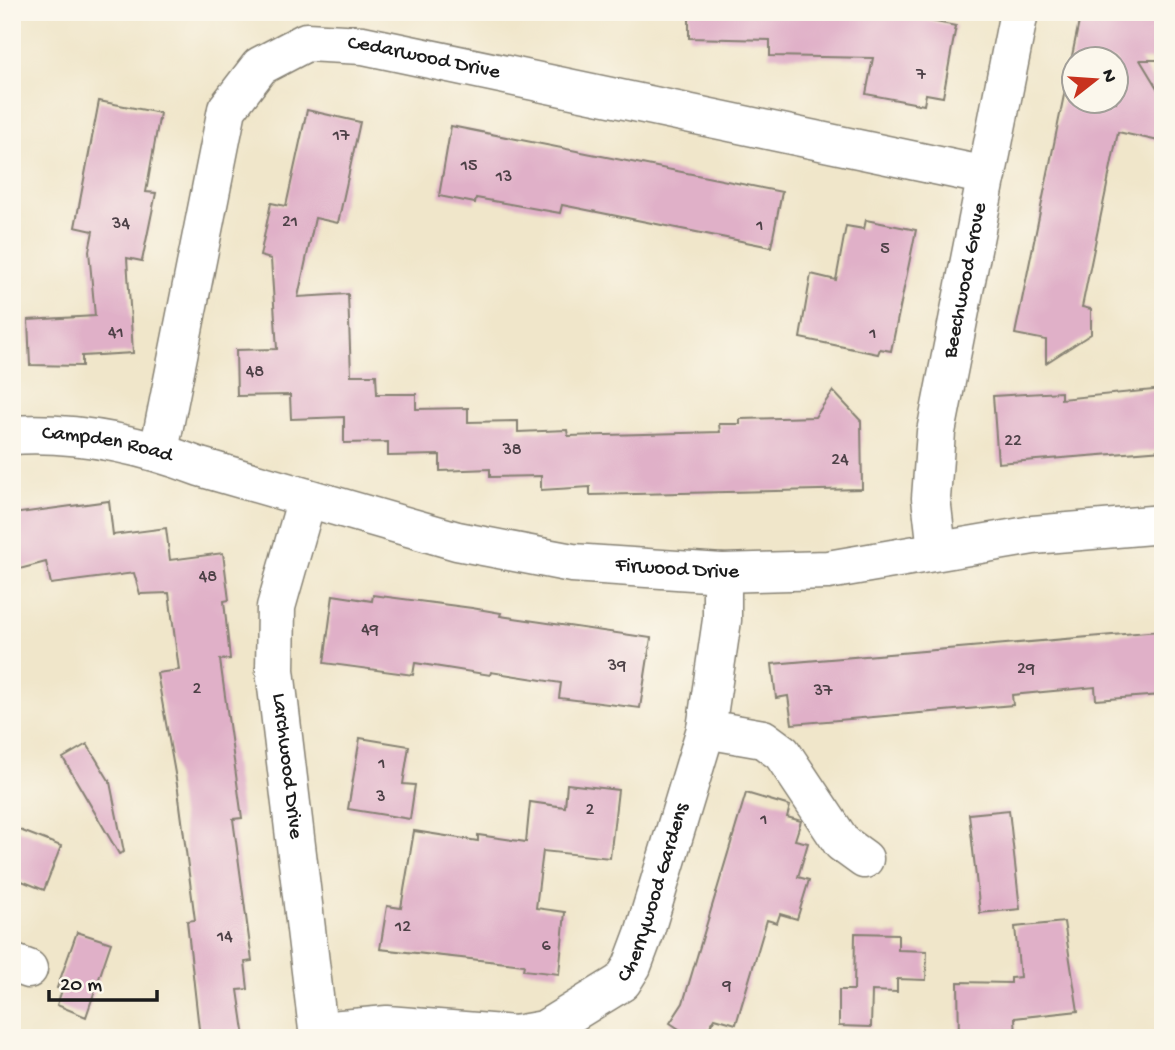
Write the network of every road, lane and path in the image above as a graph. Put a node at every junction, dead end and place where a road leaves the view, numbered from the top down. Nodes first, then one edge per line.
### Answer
1 (1019, 12) edge
2 (987, 176) junction
3 (12, 435) edge
4 (159, 451) junction
5 (200, 467) joint
6 (307, 498) junction
7 (1163, 524) edge
8 (937, 550) junction
9 (722, 573) junction
10 (706, 729) junction
11 (853, 851) dead end
12 (319, 1034) edge

1 - 2 street, Beechwood Grove
2 - 4 street, Cedarwood Drive
2 - 8 street, Beechwood Grove
3 - 4 street, Campden Road
4 - 5 street, Campden Road
5 - 6 street, Firwood Drive
6 - 9 street, Firwood Drive
6 - 12 street, Larchwood Drive
7 - 8 street, Firwood Drive
8 - 9 street, Firwood Drive
9 - 10 street, Cherrywood Gardens
10 - 11 street
10 - 12 street, Cherrywood Gardens

